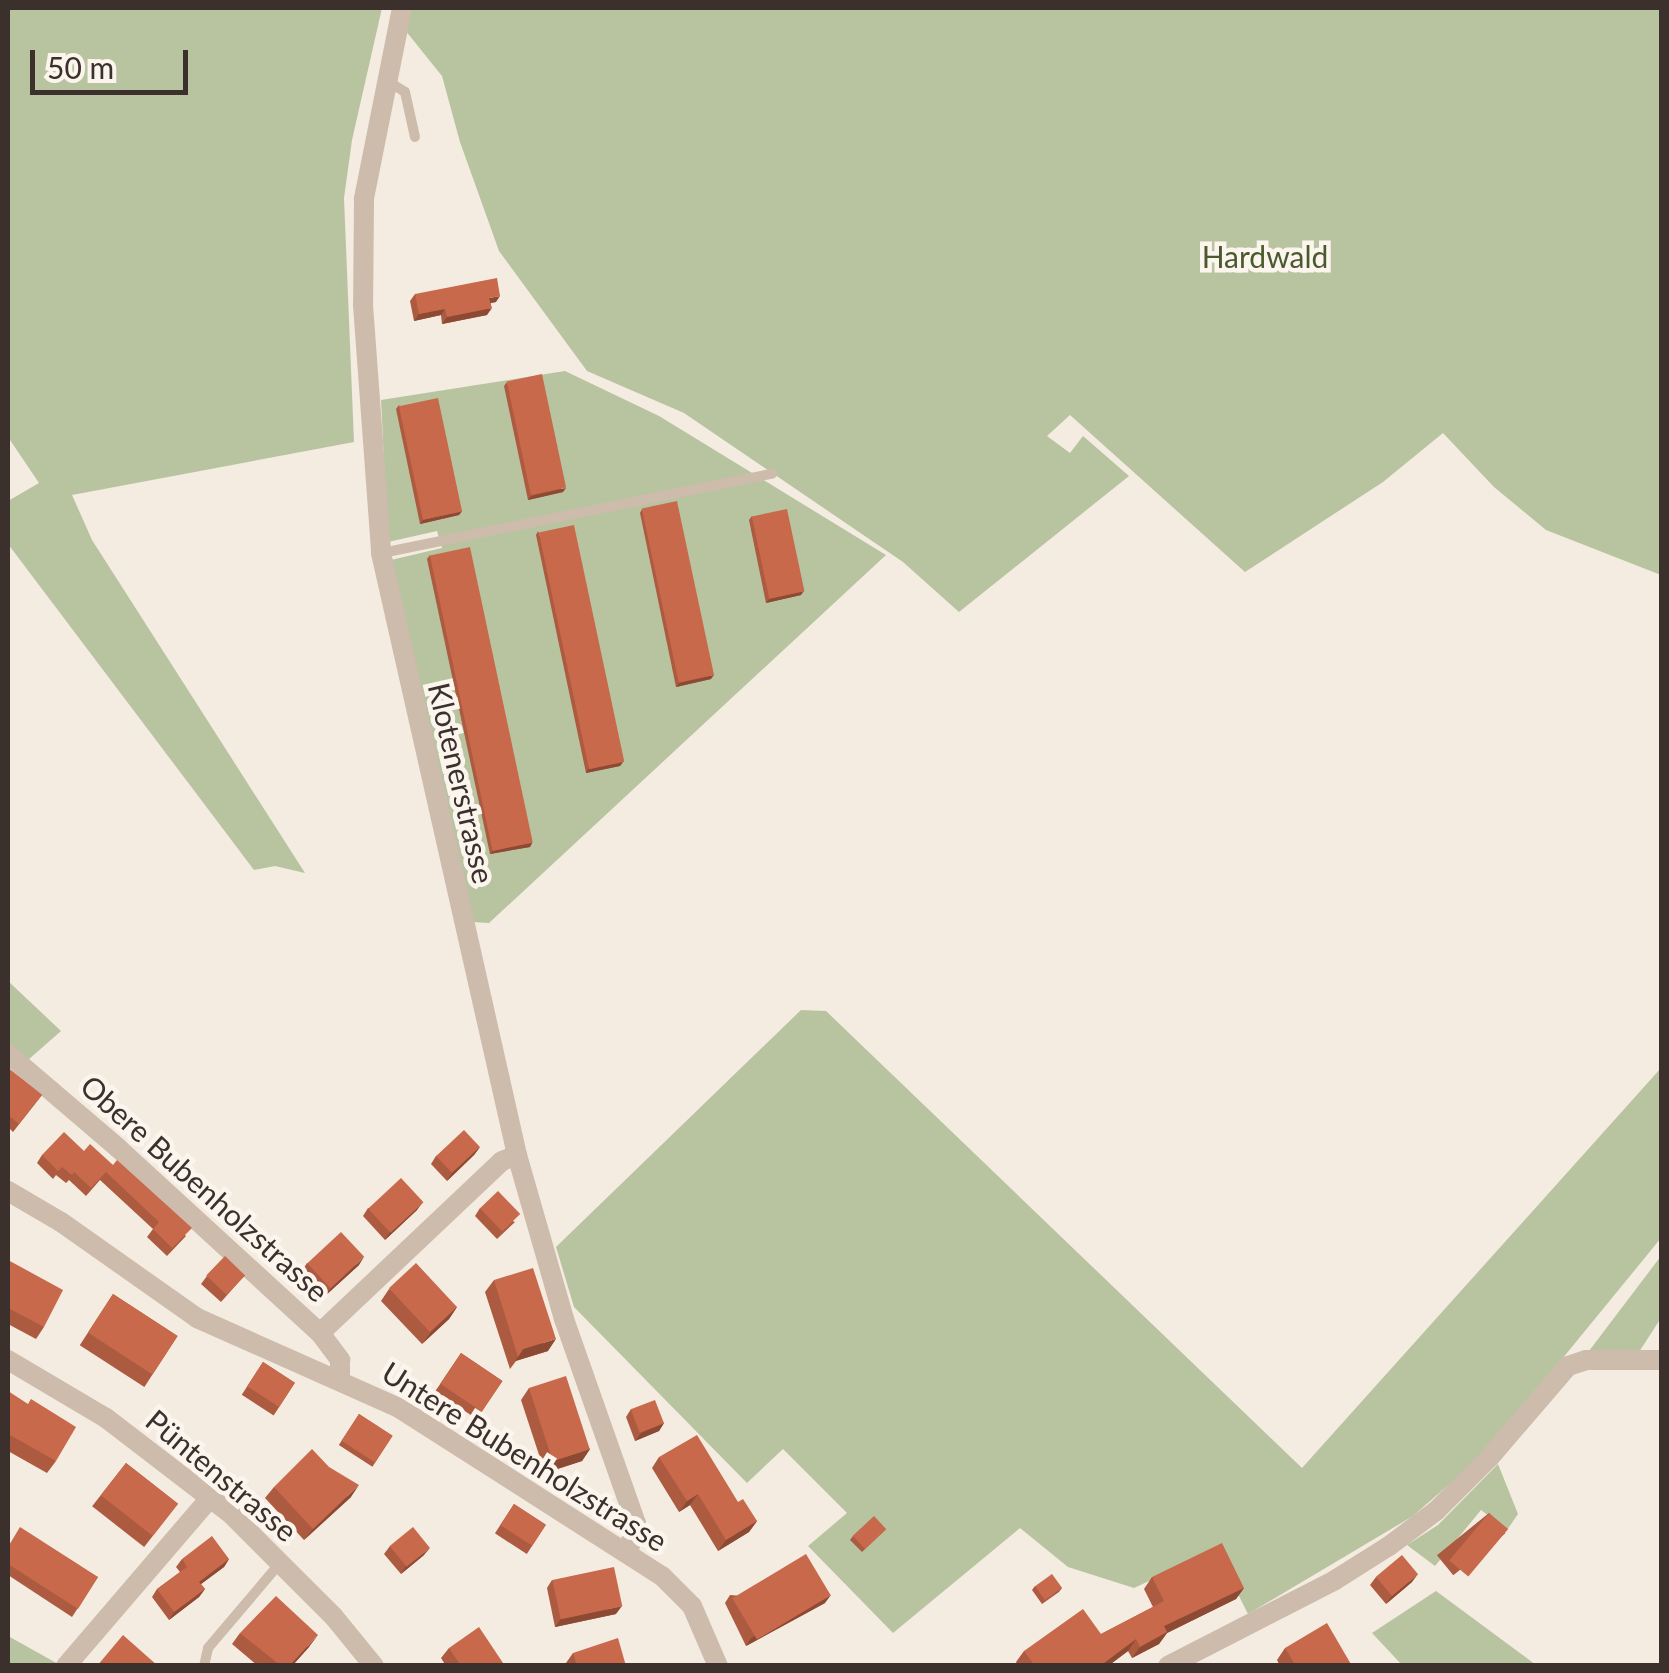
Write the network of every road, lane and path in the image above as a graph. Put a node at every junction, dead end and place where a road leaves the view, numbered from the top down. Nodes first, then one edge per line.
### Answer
1 (402, 8) edge
2 (384, 80) junction
3 (415, 137) dead end
4 (772, 474) dead end
5 (380, 553) junction
6 (8, 1054) edge
7 (517, 1155) junction
8 (8, 1191) edge
9 (320, 1333) junction
10 (8, 1360) edge
11 (1662, 1360) edge
12 (340, 1380) junction
13 (210, 1498) junction
14 (628, 1552) junction
15 (281, 1562) junction
16 (66, 1666) edge
17 (204, 1666) edge
18 (374, 1666) edge
19 (718, 1666) edge
20 (1168, 1666) edge

1 - 2 street, Klotenerstrasse
2 - 3 lane
2 - 5 street, Klotenerstrasse
4 - 5 lane
5 - 7 street, Klotenerstrasse
6 - 9 street, Obere Bubenholzstrasse
7 - 9 street
7 - 14 street, Klotenerstrasse
8 - 12 street, Untere Bubenholzstrasse
9 - 12 street, Obere Bubenholzstrasse
10 - 13 street, Püntenstrasse
11 - 20 street
12 - 14 street, Untere Bubenholzstrasse
13 - 15 street, Püntenstrasse
13 - 16 street
14 - 19 street, Untere Bubenholzstrasse
15 - 17 lane
15 - 18 street, Püntenstrasse

